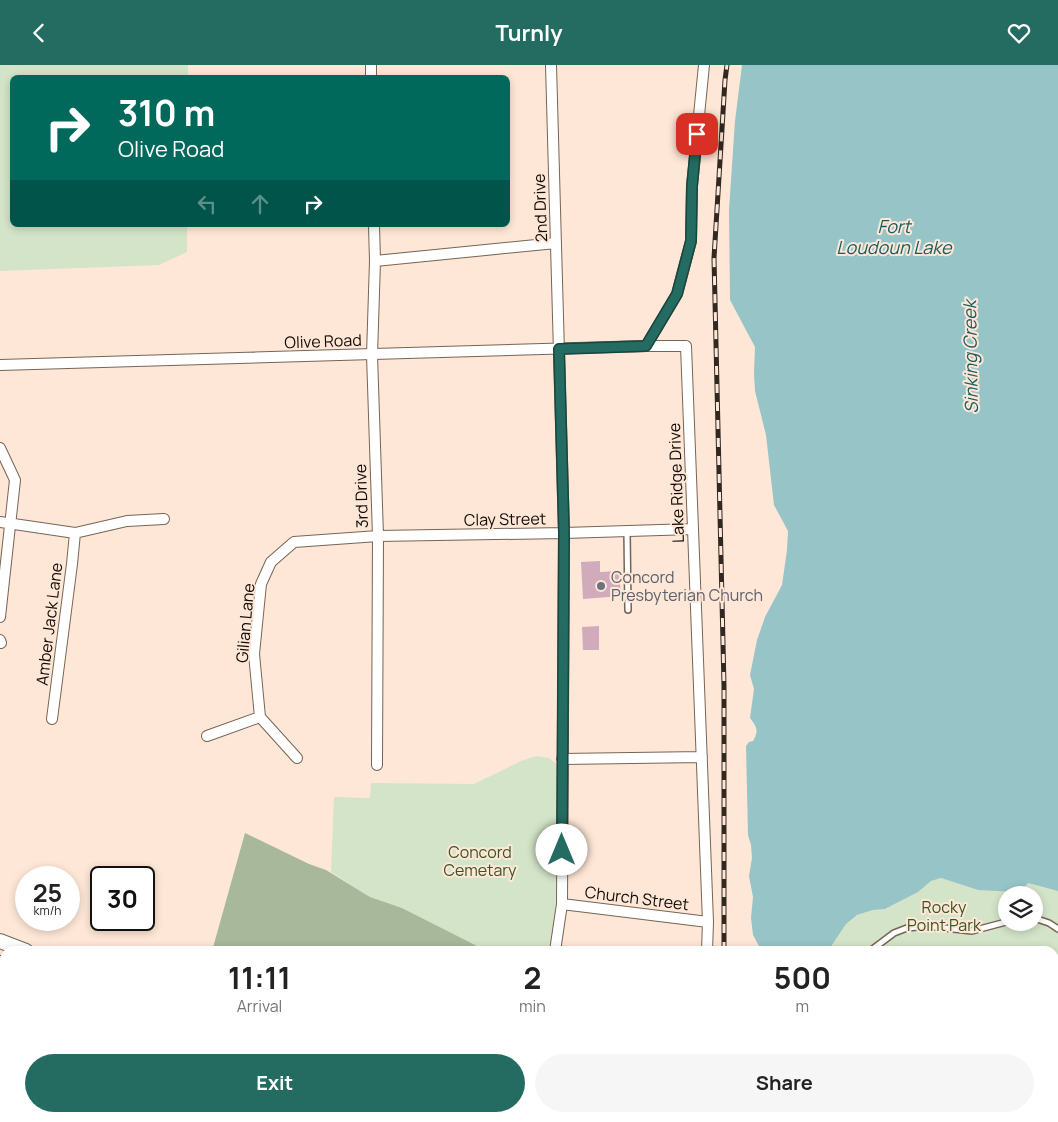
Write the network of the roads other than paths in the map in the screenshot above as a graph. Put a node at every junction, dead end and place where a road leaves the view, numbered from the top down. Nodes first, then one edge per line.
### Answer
1 (551, 65) edge
2 (704, 65) edge
3 (374, 227) edge
4 (556, 243) junction
5 (375, 261) junction
6 (646, 346) junction
7 (559, 349) junction
8 (372, 355) junction
9 (0, 365) edge
10 (0, 448) edge
11 (164, 519) dead end
12 (5, 523) edge
13 (693, 529) junction
14 (627, 531) junction
15 (75, 533) junction
16 (564, 533) junction
17 (378, 536) junction
18 (628, 610) dead end
19 (0, 617) edge
20 (260, 717) junction
21 (52, 719) dead end
22 (207, 735) dead end
23 (702, 757) junction
24 (297, 758) dead end
25 (562, 759) junction
26 (377, 765) dead end
27 (562, 904) junction
28 (1043, 921) edge
29 (708, 922) junction
30 (998, 924) edge
31 (1058, 929) edge
32 (0, 941) edge
33 (13, 946) edge
34 (555, 946) edge
35 (707, 946) edge
36 (877, 946) edge

1 - 4 street, 2nd Drive
2 - 6 street
3 - 5 street, 3rd Drive
4 - 5 street
4 - 7 street, 2nd Drive
5 - 8 street, 3rd Drive
6 - 7 street, Olive Road
6 - 13 street, Lake Ridge Drive
7 - 8 street, Olive Road
7 - 16 street, 2nd Drive
8 - 9 street, Olive Road
8 - 17 street, 3rd Drive
10 - 12 street
11 - 15 street
12 - 15 street
12 - 19 street
13 - 14 street, Clay Street
13 - 23 street, Lake Ridge Drive
14 - 16 street, Clay Street
14 - 18 lane
15 - 21 street, Amber Jack Lane
16 - 17 street, Clay Street
16 - 25 street, 2nd Drive
17 - 20 street, Gilian Lane
17 - 26 street, 3rd Drive
20 - 22 street
20 - 24 street
23 - 25 street
23 - 29 street, Lake Ridge Drive
25 - 27 street, 2nd Drive
27 - 29 street, Church Street
27 - 34 street, 2nd Drive
28 - 31 lane
29 - 35 street, Lake Ridge Drive
30 - 36 lane
32 - 33 main road

